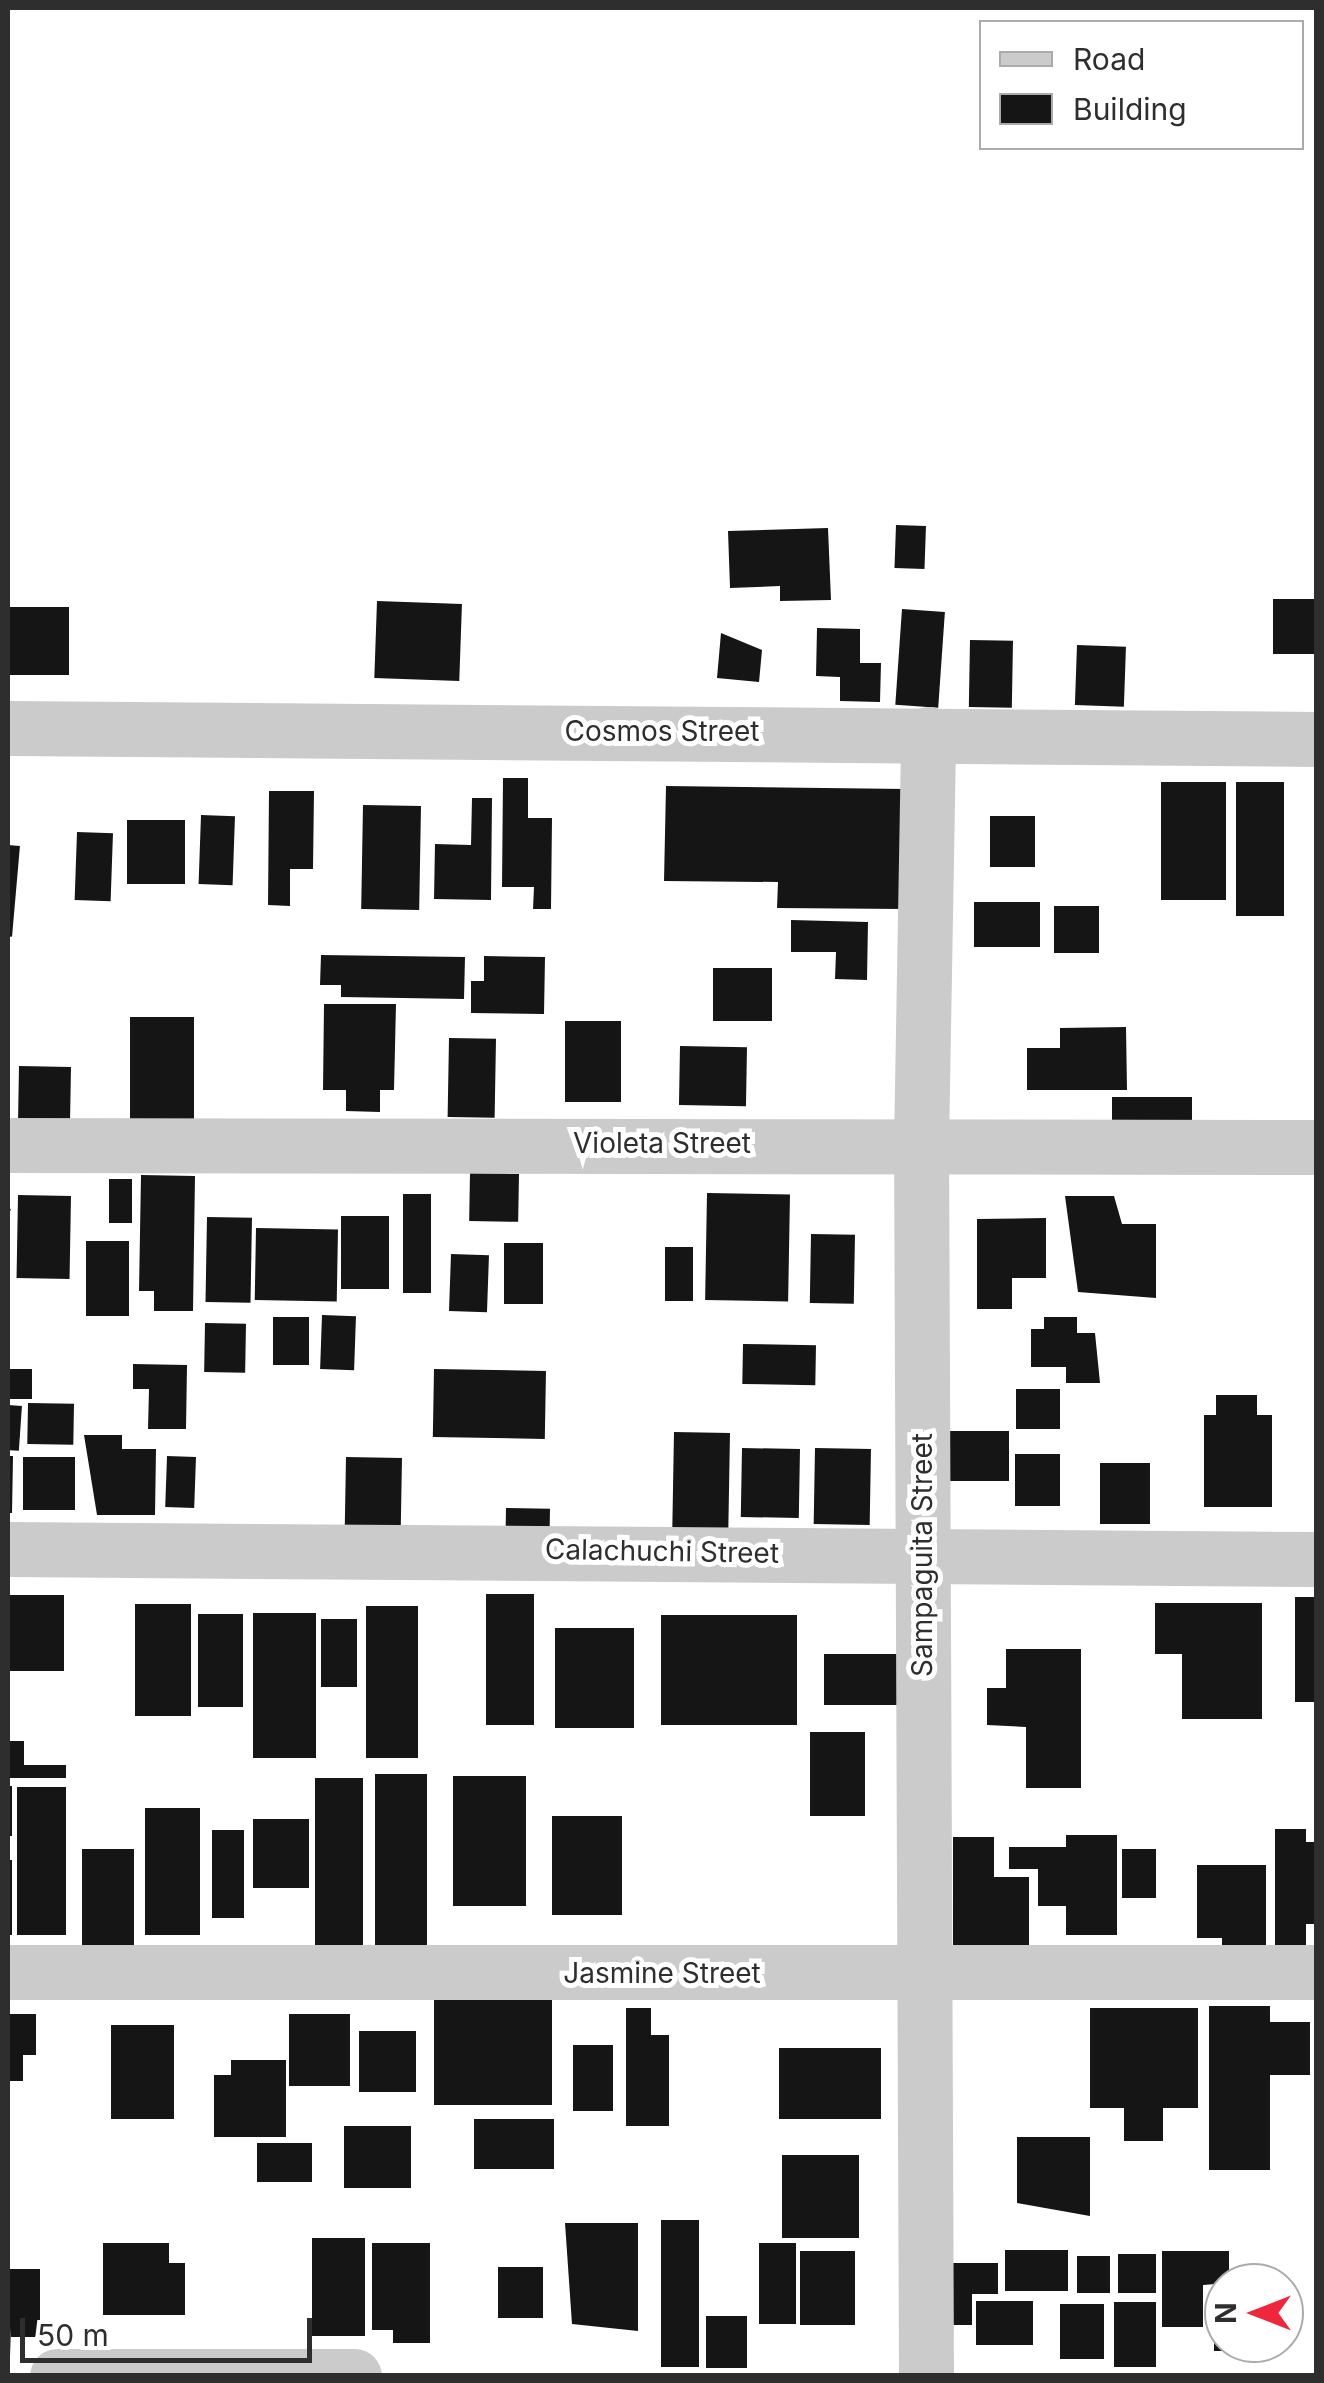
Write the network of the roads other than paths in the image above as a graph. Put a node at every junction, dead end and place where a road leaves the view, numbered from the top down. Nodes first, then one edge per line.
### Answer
1 (8, 728) edge
2 (928, 734) junction
3 (1316, 738) edge
4 (8, 1145) edge
5 (921, 1145) junction
6 (1316, 1147) edge
7 (8, 1550) edge
8 (924, 1556) junction
9 (1316, 1559) edge
10 (8, 1972) edge
11 (928, 1972) junction
12 (1316, 1972) edge
13 (57, 2376) edge
14 (354, 2376) edge
15 (926, 2376) edge

1 - 2 street, Cosmos Street
2 - 3 street, Cosmos Street
2 - 5 street, Sampaguita Street
4 - 5 street, Violeta Street
5 - 6 street, Violeta Street
5 - 8 street, Sampaguita Street
7 - 8 street, Calachuchi Street
8 - 9 street, Calachuchi Street
8 - 11 street, Sampaguita Street
10 - 11 street, Jasmine Street
11 - 12 street, Jasmine Street
11 - 15 street, Sampaguita Street
13 - 14 street

